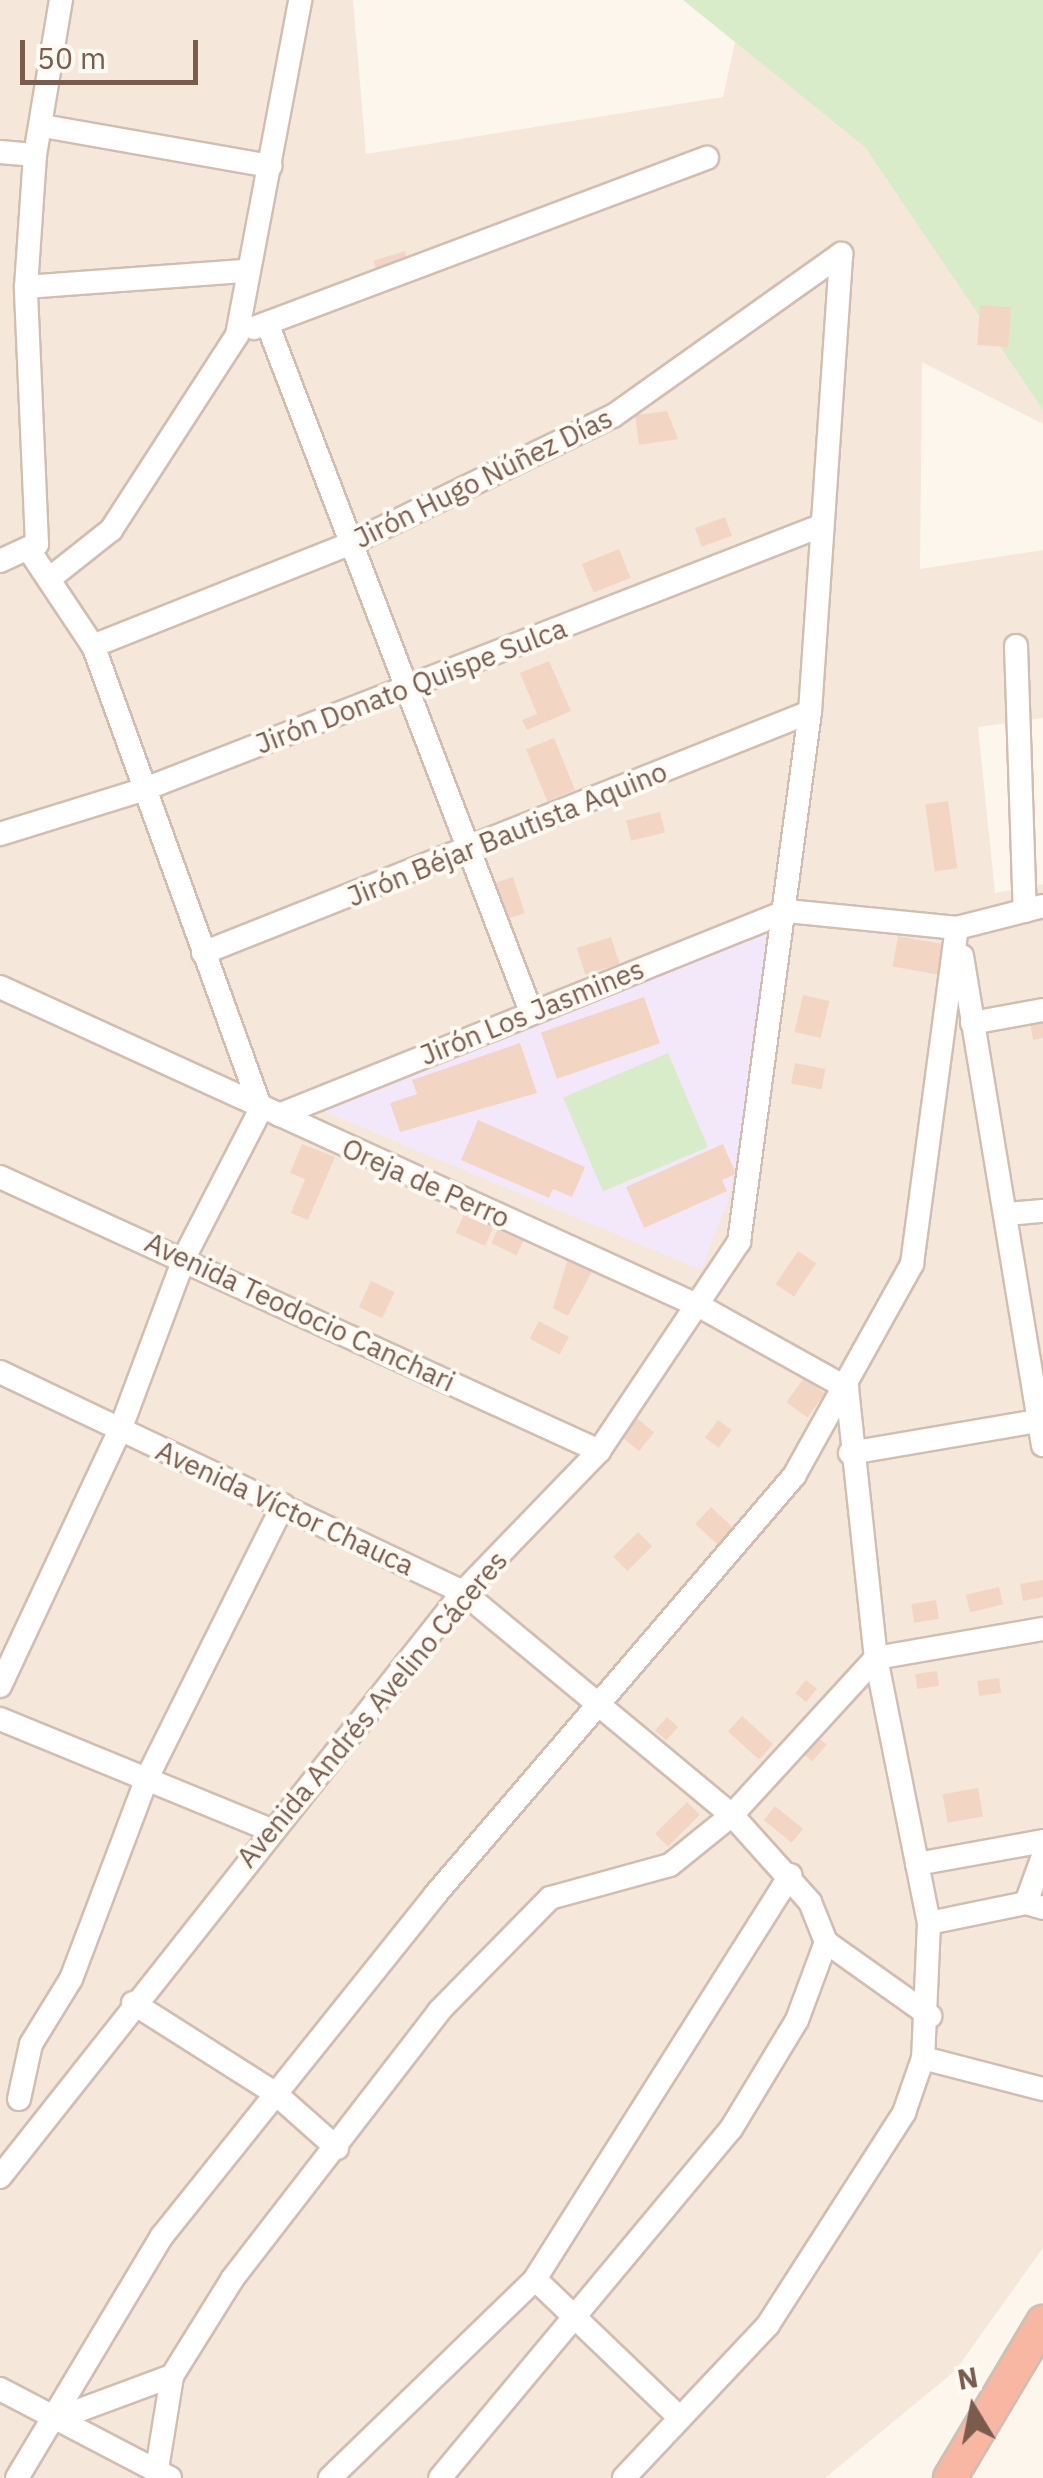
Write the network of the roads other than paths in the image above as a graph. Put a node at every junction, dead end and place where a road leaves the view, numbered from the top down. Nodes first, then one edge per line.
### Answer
1 (62, 0) edge
2 (300, 0) edge
3 (43, 126) junction
4 (0, 152) edge
5 (35, 156) junction
6 (707, 158) dead end
7 (271, 166) junction
8 (841, 254) joint
9 (242, 271) junction
10 (26, 286) junction
11 (267, 323) junction
12 (237, 334) junction
13 (818, 527) junction
14 (349, 544) junction
15 (31, 553) junction
16 (0, 561) edge
17 (49, 579) junction
18 (93, 646) junction
19 (1016, 646) dead end
20 (408, 689) junction
21 (810, 712) junction
22 (145, 789) junction
23 (0, 834) edge
24 (471, 850) junction
25 (1034, 909) edge
26 (787, 911) junction
27 (958, 928) junction
28 (203, 953) junction
29 (0, 987) edge
30 (1043, 1010) edge
31 (532, 1012) junction
32 (972, 1023) junction
33 (270, 1112) junction
34 (0, 1177) edge
35 (1043, 1211) edge
36 (1007, 1214) junction
37 (185, 1256) junction
38 (703, 1308) junction
39 (0, 1372) edge
40 (847, 1388) junction
41 (1041, 1421) edge
42 (120, 1430) junction
43 (1043, 1445) edge
44 (599, 1451) junction
45 (850, 1453) junction
46 (283, 1505) junction
47 (462, 1592) junction
48 (1043, 1629) edge
49 (876, 1658) junction
50 (0, 1686) edge
51 (600, 1708) junction
52 (0, 1719) edge
53 (147, 1778) junction
54 (732, 1815) junction
55 (270, 1830) junction
56 (1043, 1842) edge
57 (1043, 1856) edge
58 (918, 1864) junction
59 (790, 1875) junction
60 (1035, 1906) edge
61 (930, 1923) junction
62 (826, 1942) junction
63 (132, 2003) junction
64 (930, 2016) junction
65 (923, 2058) junction
66 (1043, 2089) edge
67 (276, 2093) junction
68 (10, 2094) edge
69 (43, 2111) junction
70 (337, 2148) junction
71 (0, 2177) edge
72 (534, 2279) junction
73 (580, 2318) junction
74 (1043, 2322) edge
75 (172, 2376) junction
76 (0, 2390) edge
77 (680, 2418) junction
78 (53, 2420) junction
79 (164, 2473) edge
80 (17, 2478) edge
81 (330, 2478) edge
82 (440, 2478) edge
83 (624, 2478) edge
84 (950, 2478) edge

1 - 3 street
2 - 7 street
3 - 5 street
3 - 7 street
4 - 5 street
5 - 10 street
6 - 11 street
7 - 9 street
8 - 13 street, Avenida Andrés Avelino Cáceres
8 - 14 street, Jirón Hugo Núñez Días
9 - 10 street
9 - 12 street
10 - 15 street
11 - 12 street
11 - 14 street
12 - 17 street
13 - 20 street, Jirón Donato Quispe Sulca
13 - 21 street, Avenida Andrés Avelino Cáceres
14 - 18 street, Jirón Hugo Núñez Días
14 - 20 street
15 - 16 street
15 - 17 street
17 - 18 street
18 - 22 street
19 - 25 street
20 - 22 street, Jirón Donato Quispe Sulca
20 - 24 street
21 - 24 street, Jirón Béjar Bautista Aquino
21 - 26 street, Avenida Andrés Avelino Cáceres
22 - 23 street, Jirón Donato Quispe Sulca
22 - 28 street
24 - 28 street, Jirón Béjar Bautista Aquino
24 - 31 street
25 - 27 street
26 - 27 street
26 - 31 street, Jirón Los Jasmines
26 - 38 street, Avenida Andrés Avelino Cáceres
27 - 32 street
27 - 40 street
28 - 33 street
29 - 33 street, Oreja de Perro
30 - 32 street
31 - 33 street, Jirón Los Jasmines
32 - 36 street
33 - 37 street
33 - 38 street, Oreja de Perro
34 - 37 street, Avenida Teodocio Canchari
35 - 36 street
36 - 41 street
37 - 42 street
37 - 44 street, Avenida Teodocio Canchari
38 - 40 street, Oreja de Perro
38 - 44 street, Avenida Andrés Avelino Cáceres
39 - 42 street, Avenida Víctor Chauca
40 - 45 street
40 - 51 street
41 - 43 street
41 - 45 street
42 - 46 street, Avenida Víctor Chauca
42 - 50 street
44 - 47 street, Avenida Andrés Avelino Cáceres
45 - 49 street
46 - 47 street, Avenida Víctor Chauca
46 - 53 street
47 - 51 street, Avenida Víctor Chauca
47 - 55 street, Avenida Andrés Avelino Cáceres
48 - 49 street
49 - 54 street
49 - 58 street
51 - 54 street, Avenida Víctor Chauca
51 - 67 street
52 - 53 street
53 - 55 street
53 - 68 street
54 - 59 street, Avenida Víctor Chauca
54 - 70 street
55 - 63 street, Avenida Andrés Avelino Cáceres
56 - 58 street
57 - 60 street
58 - 61 street
59 - 62 street, Avenida Víctor Chauca
59 - 72 street
60 - 61 street
61 - 64 street
62 - 64 street
62 - 73 street
63 - 67 street
63 - 69 street, Avenida Andrés Avelino Cáceres
64 - 65 street
65 - 66 street
65 - 77 street
67 - 70 street
67 - 78 street
68 - 69 street
69 - 71 street, Avenida Andrés Avelino Cáceres
70 - 75 street
72 - 73 street
72 - 81 street
73 - 77 street
73 - 82 street
74 - 84 highway
75 - 78 street
75 - 79 street
76 - 78 street
77 - 83 street
78 - 79 street
78 - 80 street

